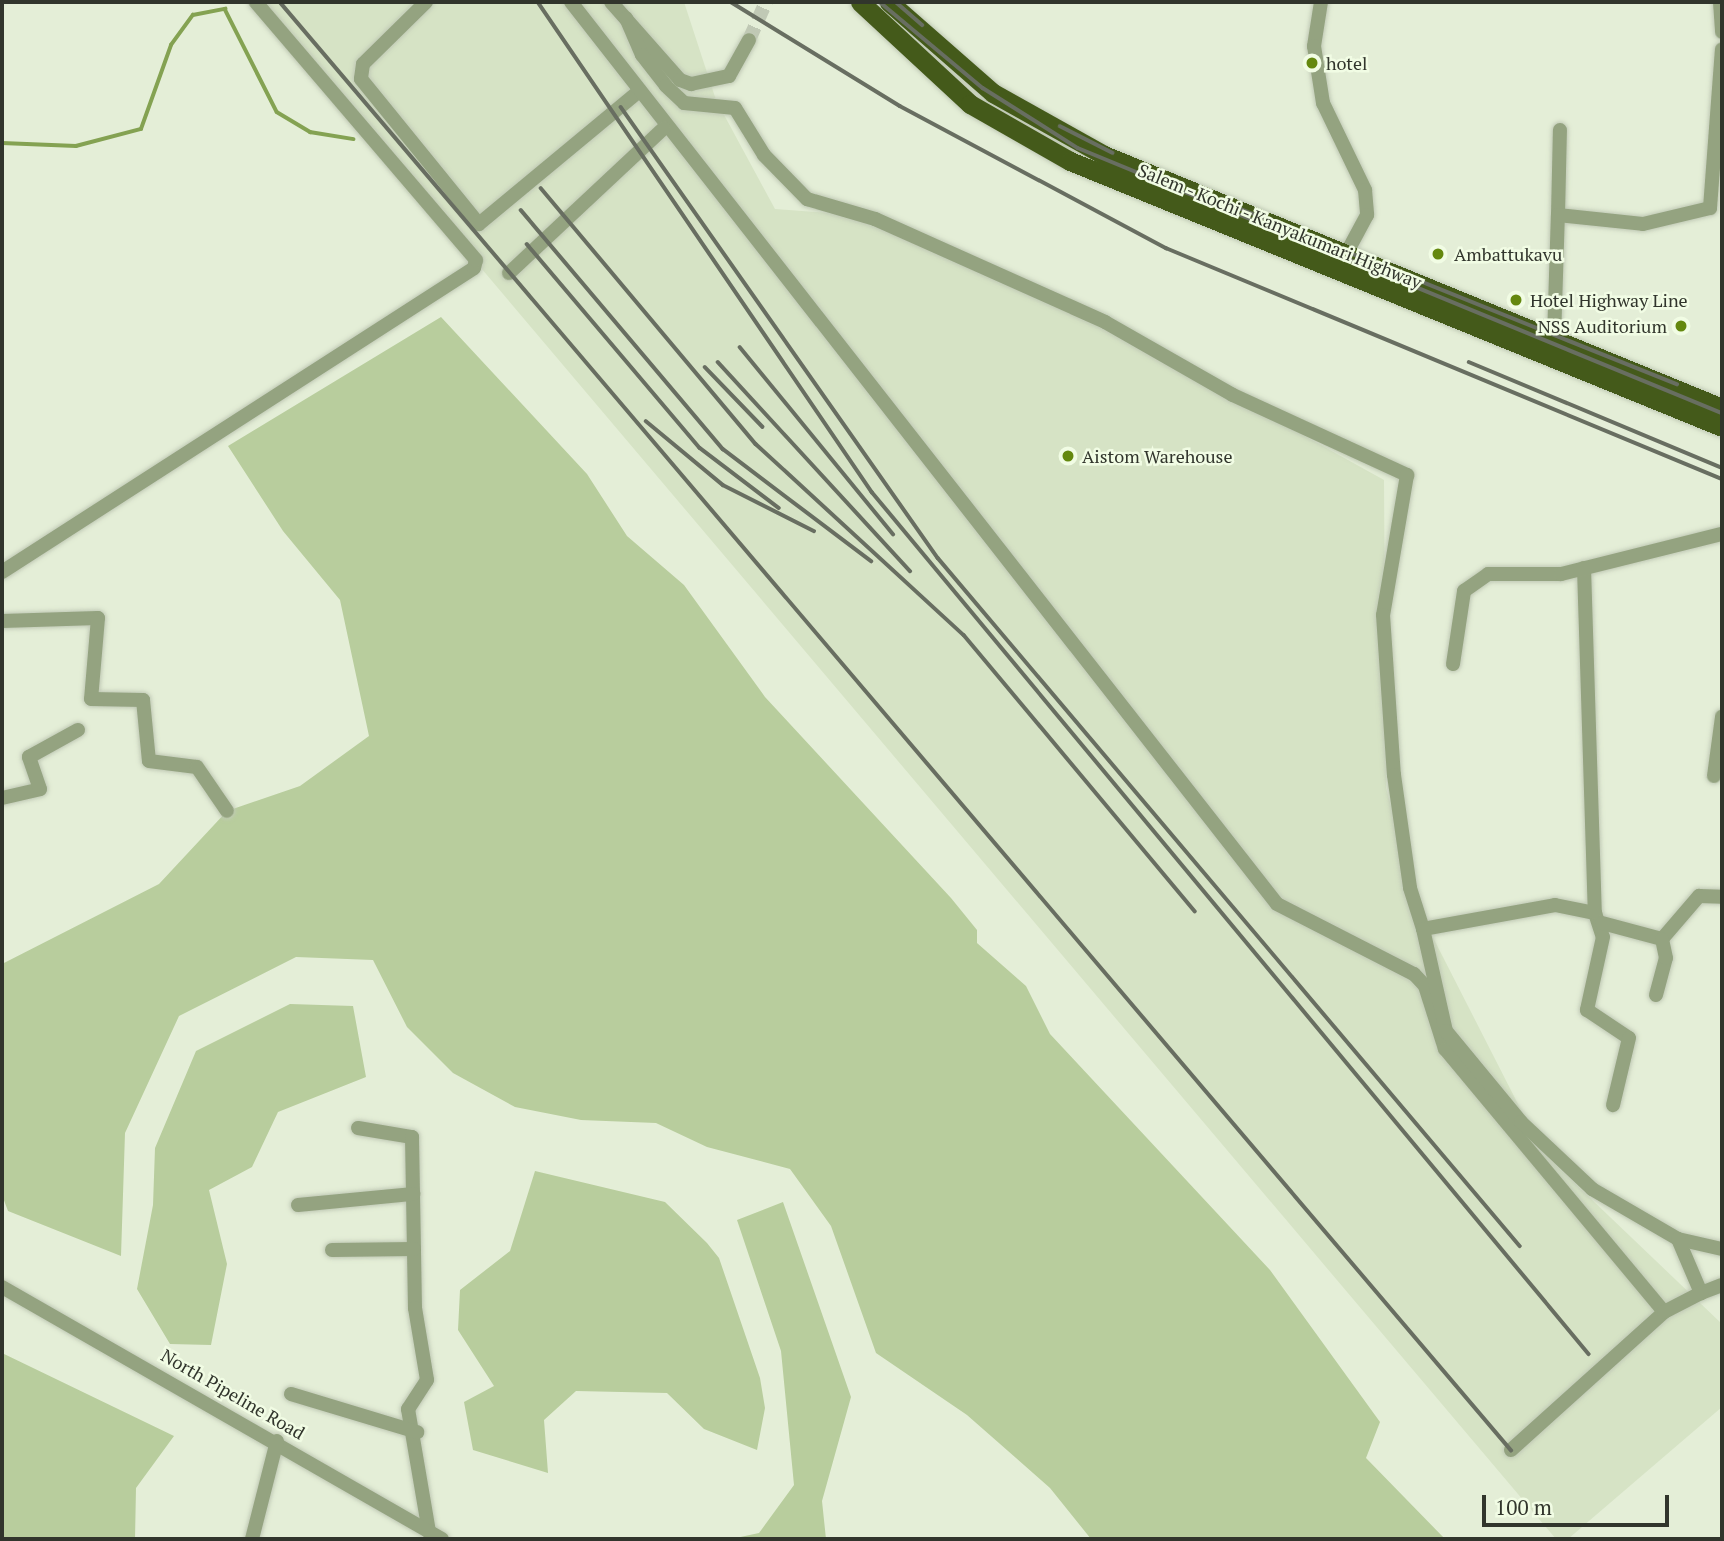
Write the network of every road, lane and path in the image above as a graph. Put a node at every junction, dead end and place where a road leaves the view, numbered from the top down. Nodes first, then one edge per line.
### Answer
1 (256, 2) edge
2 (426, 2) edge
3 (571, 2) edge
4 (611, 2) edge
5 (860, 2) edge
6 (889, 2) edge
7 (1321, 2) edge
8 (1720, 2) edge
9 (626, 18) junction
10 (1722, 32) edge
11 (749, 40) tunnel mouth
12 (1722, 49) edge
13 (637, 93) junction
14 (1719, 118) edge
15 (664, 128) junction
16 (1560, 130) dead end
17 (1558, 215) junction
18 (1345, 256) junction
19 (509, 273) dead end
20 (1554, 339) junction
21 (1722, 408) edge
22 (1722, 427) edge
23 (1722, 534) edge
24 (1584, 568) junction
25 (2, 572) edge
26 (2, 621) edge
27 (1453, 664) dead end
28 (1722, 717) edge
29 (78, 730) dead end
30 (1714, 776) dead end
31 (2, 798) edge
32 (227, 811) dead end
33 (1722, 897) edge
34 (1598, 918) junction
35 (1423, 929) junction
36 (1662, 939) junction
37 (1656, 995) dead end
38 (1613, 1105) dead end
39 (358, 1128) dead end
40 (413, 1194) junction
41 (298, 1205) dead end
42 (1678, 1239) junction
43 (414, 1249) junction
44 (1722, 1249) edge
45 (332, 1250) dead end
46 (1722, 1285) edge
47 (2, 1287) edge
48 (1701, 1293) junction
49 (1664, 1312) junction
50 (291, 1394) dead end
51 (417, 1432) junction
52 (277, 1441) junction
53 (1511, 1450) dead end
54 (435, 1536) edge
55 (252, 1539) edge

1 - 25 street
2 - 13 street
3 - 13 street
4 - 9 street
5 - 22 highway, Salem - Kochi - Kanyakumari Highway
6 - 18 highway, Salem - Kochi - Kanyakumari Highway
7 - 18 street
8 - 10 street
9 - 11 street
9 - 35 street
12 - 14 street
13 - 15 street
14 - 17 street
15 - 19 street
15 - 49 street
16 - 17 street
17 - 20 street
18 - 20 highway, Salem - Kochi - Kanyakumari Highway
20 - 21 highway, Salem - Kochi - Kanyakumari Highway
23 - 24 street
24 - 27 street
24 - 34 street
26 - 32 street
28 - 30 street
29 - 31 street
33 - 36 street
34 - 35 street
34 - 36 street
34 - 38 street
35 - 42 street
36 - 37 street
39 - 40 street
40 - 41 street
40 - 43 street
42 - 44 street
42 - 48 street
43 - 45 street
43 - 51 street
46 - 48 street
47 - 52 street, North Pipeline Road
48 - 49 street
49 - 53 street
50 - 51 street
51 - 54 street
52 - 54 street, North Pipeline Road
52 - 55 street

